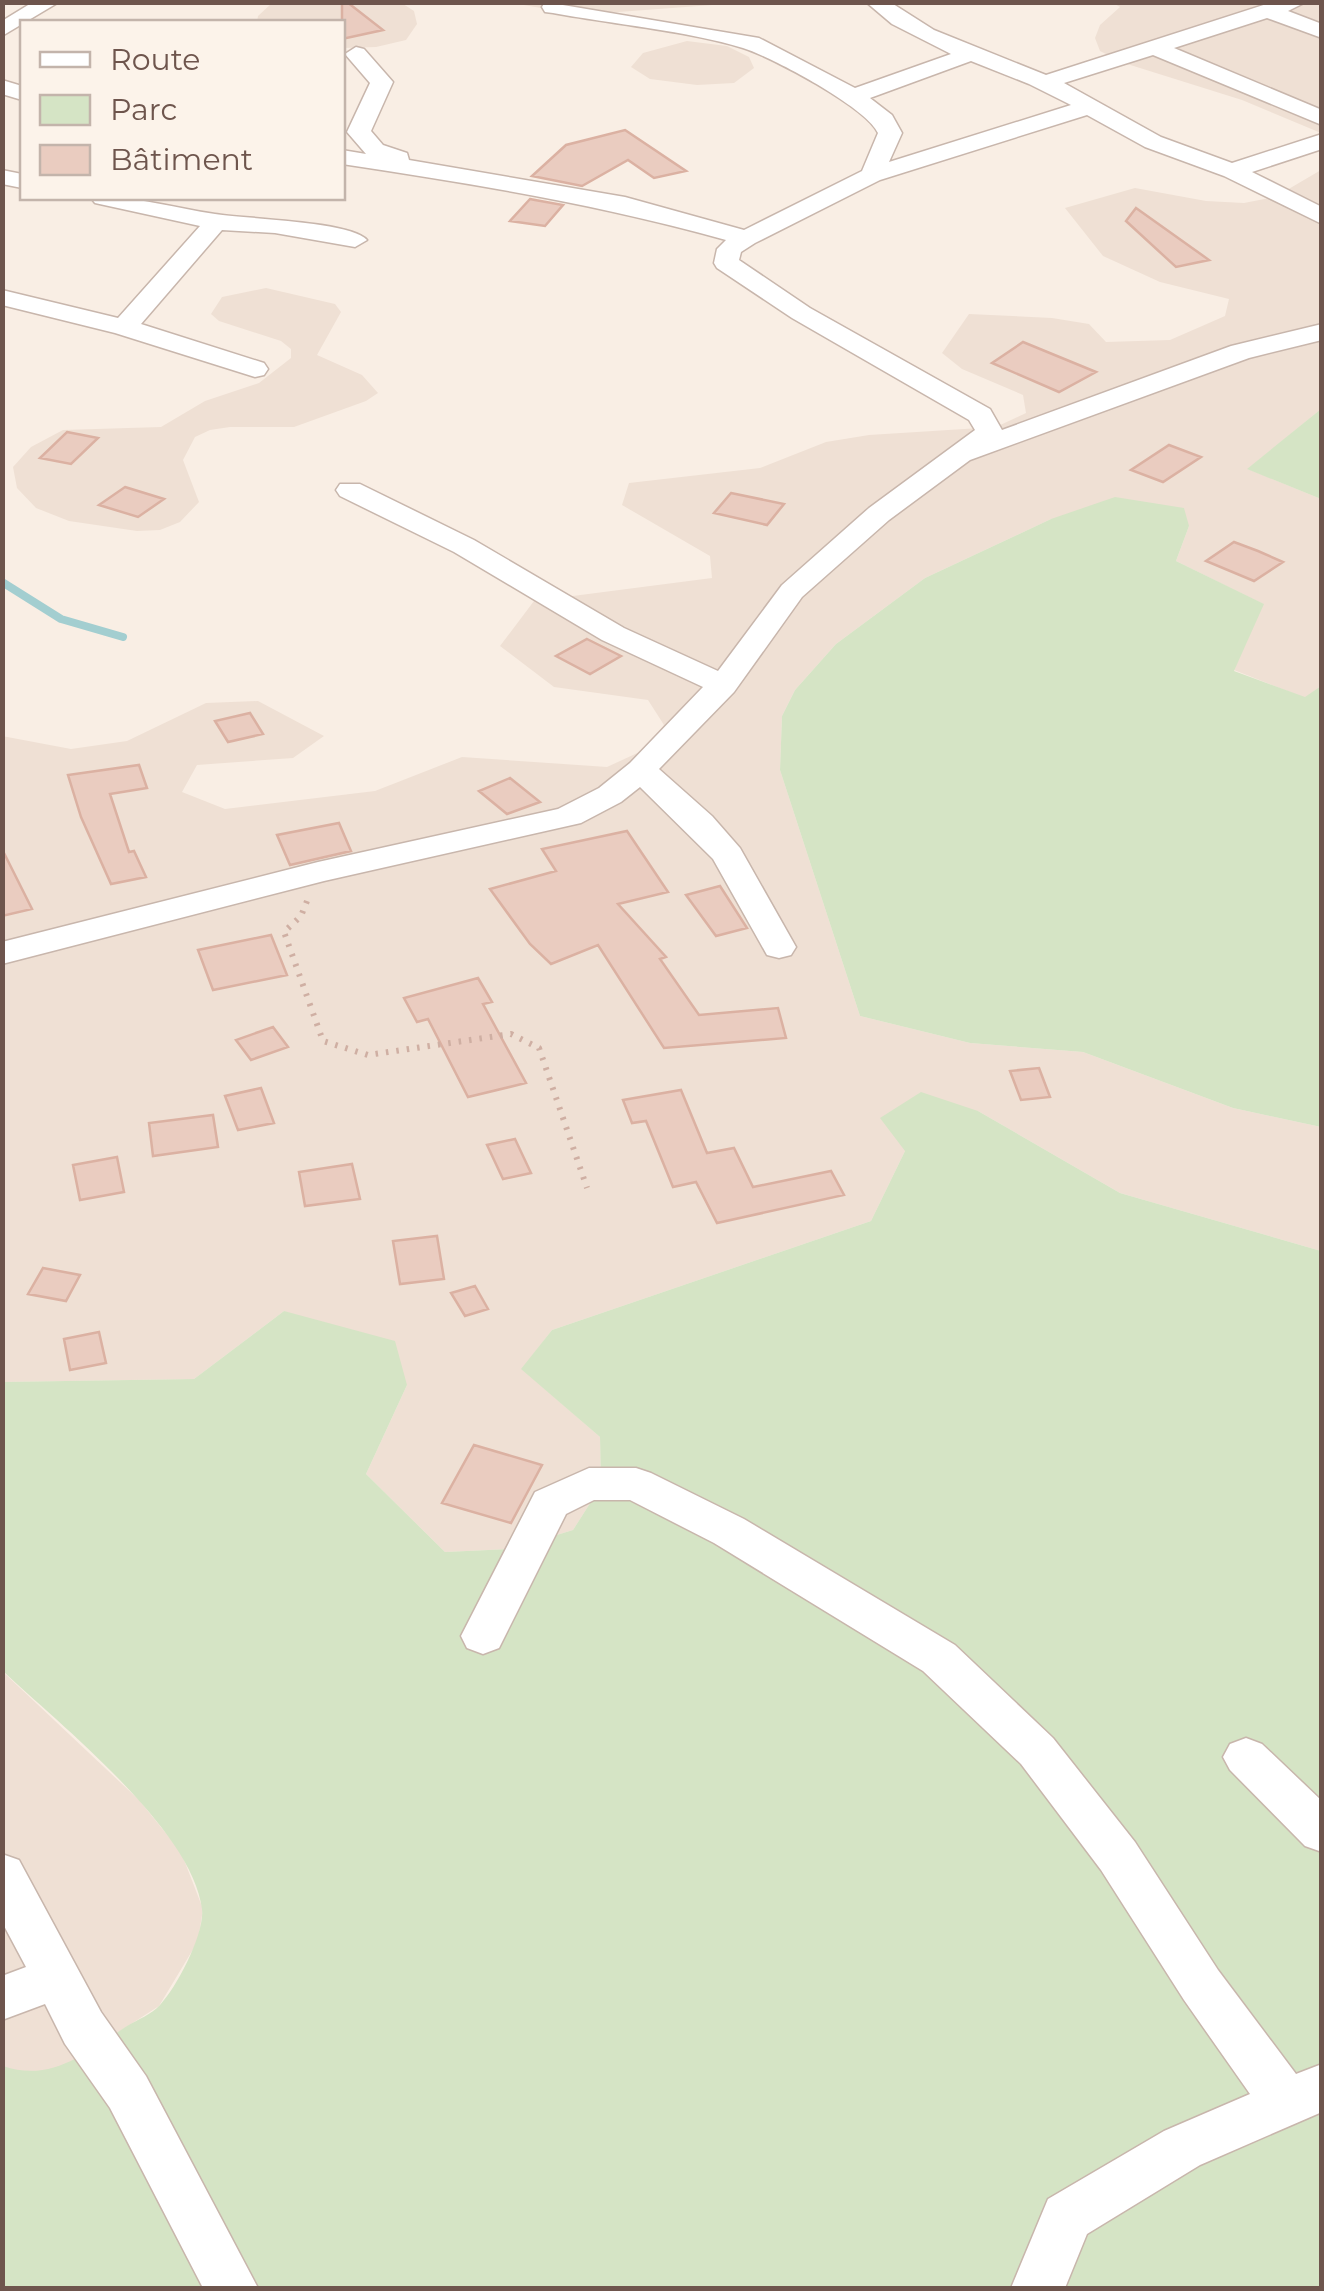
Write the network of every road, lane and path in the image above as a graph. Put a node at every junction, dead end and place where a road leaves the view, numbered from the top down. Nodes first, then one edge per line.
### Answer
1 (49, 2) edge
2 (876, 2) edge
3 (1296, 2) edge
4 (553, 7) dead end
5 (1271, 12) junction
6 (2, 30) edge
7 (1322, 32) edge
8 (1154, 47) junction
9 (356, 54) dead end
10 (968, 55) junction
11 (1042, 83) junction
12 (854, 96) junction
13 (1089, 108) junction
14 (1322, 118) edge
15 (1322, 141) edge
16 (345, 157) edge
17 (1232, 171) junction
18 (439, 172) junction
19 (872, 175) junction
20 (112, 200) edge
21 (1322, 217) edge
22 (216, 222) junction
23 (746, 238) junction
24 (355, 240) dead end
25 (2, 296) edge
26 (124, 327) junction
27 (1322, 332) edge
28 (256, 369) dead end
29 (961, 455) junction
30 (350, 490) dead end
31 (723, 685) junction
32 (641, 770) junction
33 (318, 872) junction
34 (780, 947) dead end
35 (2, 953) edge
36 (587, 1188) dead end
37 (484, 1636) dead end
38 (1246, 1756) dead end
39 (1322, 1832) edge
40 (2, 1874) edge
41 (55, 1978) junction
42 (2, 1998) edge
43 (1304, 2094) edge
44 (231, 2288) edge
45 (1038, 2288) edge

1 - 6 street
2 - 10 street
3 - 5 street
4 - 12 street
5 - 7 street
5 - 8 street
8 - 11 street
8 - 14 street
9 - 18 street
10 - 11 street
10 - 12 street
11 - 13 street
12 - 19 street
13 - 17 street
13 - 19 street
15 - 17 street
16 - 18 street
17 - 21 street
18 - 23 street
19 - 23 street
20 - 22 street
22 - 24 street
22 - 26 street
23 - 29 street
25 - 26 street
26 - 28 street
27 - 29 street
29 - 31 street
30 - 31 street
31 - 32 street
32 - 33 street
32 - 34 street
33 - 35 street
33 - 36 path
37 - 43 street
38 - 39 street
40 - 41 street
41 - 42 street
41 - 44 street
43 - 45 street

